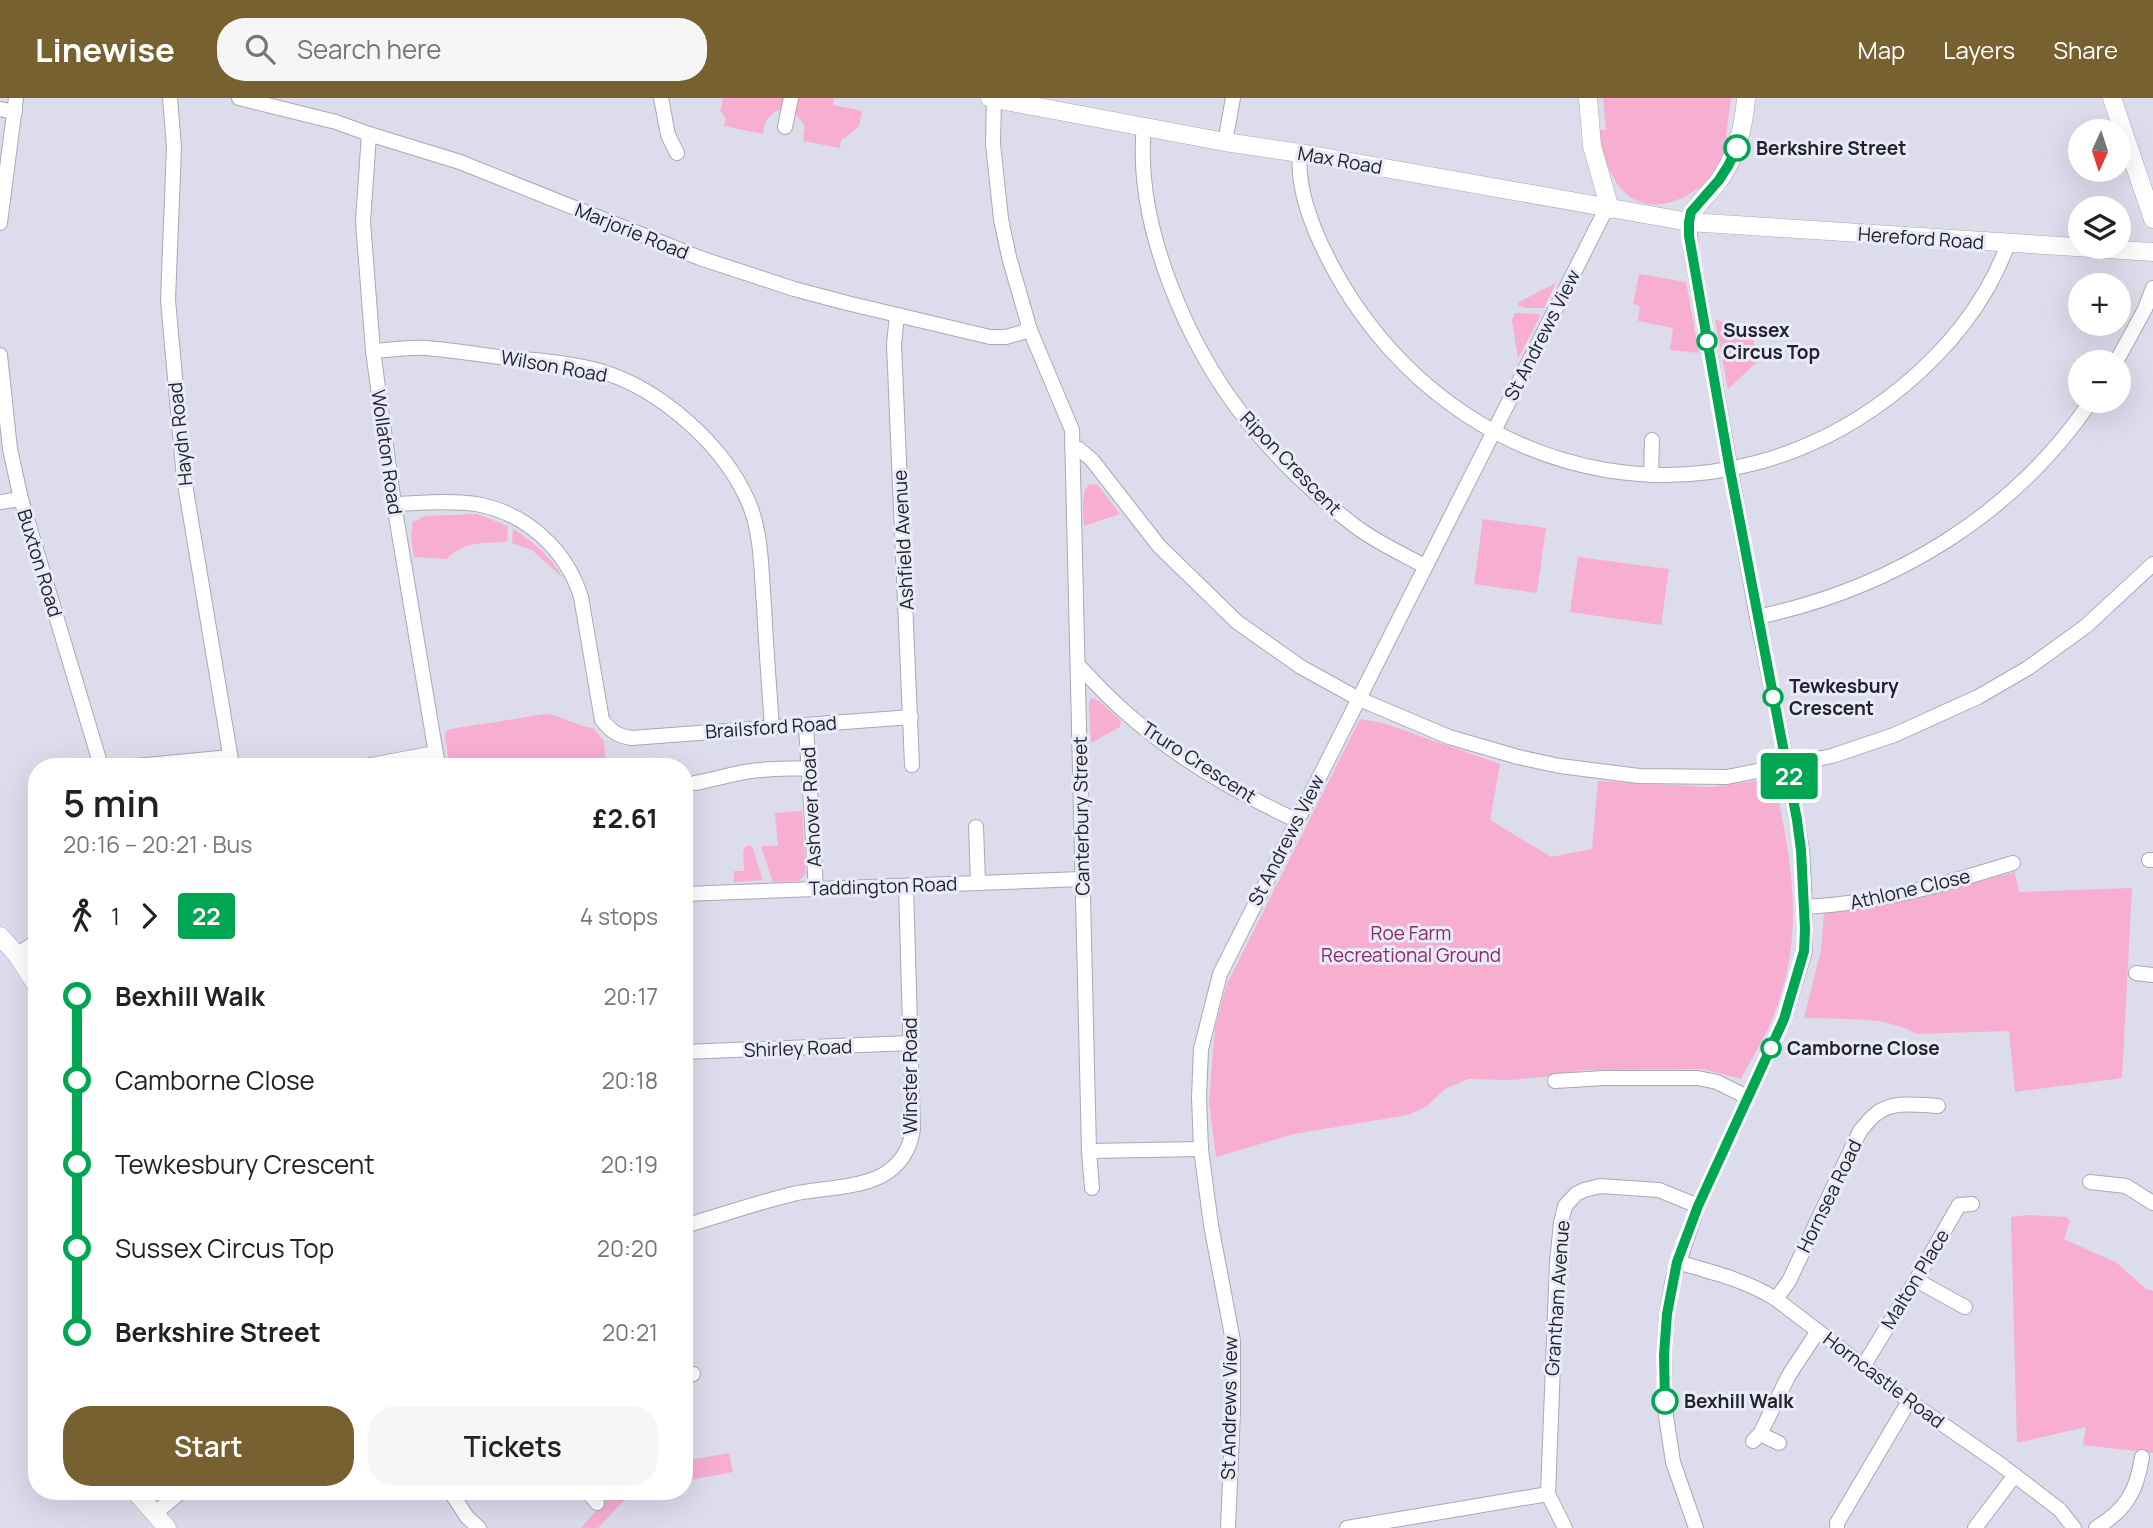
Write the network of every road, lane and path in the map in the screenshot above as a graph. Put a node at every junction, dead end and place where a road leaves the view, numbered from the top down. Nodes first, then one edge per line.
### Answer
1 (170, 98) edge
2 (239, 98) edge
3 (661, 98) edge
4 (791, 98) edge
5 (992, 98) edge
6 (1233, 98) edge
7 (1588, 98) edge
8 (1746, 98) edge
9 (2112, 98) edge
10 (10, 106) edge
11 (1144, 126) junction
12 (785, 127) dead end
13 (369, 134) junction
14 (1225, 142) junction
15 (677, 153) dead end
16 (1300, 153) junction
17 (1608, 209) junction
18 (2153, 219) edge
19 (1689, 222) junction
20 (0, 223) edge
21 (2008, 244) junction
22 (2153, 252) edge
23 (2153, 288) edge
24 (897, 316) junction
25 (1030, 330) junction
26 (2123, 350) edge
27 (373, 351) junction
28 (0, 355) edge
29 (2082, 413) edge
30 (1494, 431) junction
31 (1652, 440) dead end
32 (1072, 448) junction
33 (1730, 470) junction
34 (1103, 473) junction
35 (1651, 475) junction
36 (1073, 482) junction
37 (21, 499) junction
38 (0, 502) edge
39 (394, 504) junction
40 (2153, 564) edge
41 (1424, 566) junction
42 (1757, 617) junction
43 (1078, 665) junction
44 (1357, 698) junction
45 (911, 717) junction
46 (806, 726) junction
47 (772, 727) junction
48 (99, 758) edge
49 (230, 758) edge
50 (436, 758) edge
51 (912, 765) dead end
52 (1787, 765) junction
53 (808, 768) junction
54 (695, 783) dead end
55 (1296, 820) junction
56 (976, 827) dead end
57 (2012, 863) dead end
58 (1082, 879) junction
59 (978, 882) junction
60 (906, 886) junction
61 (816, 889) junction
62 (693, 894) edge
63 (1805, 907) junction
64 (0, 936) edge
65 (28, 947) edge
66 (17, 954) junction
67 (28, 970) edge
68 (2136, 973) dead end
69 (2153, 975) edge
70 (911, 1043) junction
71 (693, 1052) edge
72 (1555, 1081) dead end
73 (1747, 1097) junction
74 (1938, 1105) dead end
75 (1200, 1149) junction
76 (1089, 1151) junction
77 (2090, 1182) dead end
78 (1092, 1188) dead end
79 (2153, 1203) edge
80 (1972, 1205) dead end
81 (1698, 1206) junction
82 (693, 1223) edge
83 (1677, 1262) junction
84 (1916, 1280) junction
85 (1776, 1300) junction
86 (1965, 1307) dead end
87 (1818, 1331) junction
88 (1864, 1364) junction
89 (1909, 1401) junction
90 (1779, 1443) dead end
91 (2145, 1466) edge
92 (2015, 1475) junction
93 (1548, 1493) junction
94 (142, 1500) edge
95 (171, 1500) edge
96 (456, 1500) edge
97 (594, 1500) edge
98 (597, 1503) dead end
99 (154, 1514) junction
100 (167, 1528) edge
101 (479, 1528) edge
102 (1228, 1528) edge
103 (1347, 1528) edge
104 (1565, 1528) edge
105 (1696, 1528) edge
106 (1837, 1528) edge
107 (1975, 1528) edge
108 (2074, 1528) edge
109 (2096, 1528) edge

1 - 49 street, Haydn Road
2 - 13 street, Marjorie Road
3 - 15 street
4 - 12 street
5 - 11 street, Max Road
5 - 25 street, Canterbury Street
6 - 14 street
7 - 17 street
8 - 19 street
9 - 18 street
10 - 20 street
11 - 14 street, Max Road
11 - 41 street, Ripon Crescent
13 - 24 street, Marjorie Road
13 - 27 street, Wollaton Road
14 - 16 street, Max Road
16 - 17 street, Max Road
16 - 30 street
17 - 19 street, Max Road
17 - 30 street, St Andrews View
19 - 21 street, Hereford Road
19 - 33 street
21 - 22 street, Hereford Road
21 - 33 street
23 - 26 street
24 - 25 street, Marjorie Road
24 - 45 street, Ashfield Avenue
25 - 32 street, Canterbury Street
27 - 39 street, Wollaton Road
27 - 47 street, Wilson Road
28 - 37 street, Buxton Road
29 - 42 street
30 - 35 street
30 - 41 street, St Andrews View
31 - 35 street
32 - 34 street
32 - 36 street, Canterbury Street
33 - 35 street
33 - 42 street
34 - 36 street
34 - 44 street
36 - 43 street, Canterbury Street
37 - 38 street
37 - 48 street, Buxton Road
39 - 47 street, Brailsford Road
39 - 50 street, Wollaton Road
40 - 52 street
41 - 44 street, St Andrews View
42 - 52 street
43 - 55 street, Truro Crescent
43 - 58 street, Canterbury Street
44 - 52 street
44 - 55 street, St Andrews View
45 - 46 street, Brailsford Road
45 - 51 street, Ashfield Avenue
46 - 47 street, Brailsford Road
46 - 53 street, Ashover Road
52 - 63 street
53 - 54 street
53 - 61 street, Ashover Road
55 - 75 street, St Andrews View
56 - 59 street
57 - 63 street, Athlone Close
58 - 59 street, Taddington Road
58 - 76 street, Canterbury Street
59 - 60 street, Taddington Road
60 - 61 street, Taddington Road
60 - 70 street, Winster Road
61 - 62 street, Taddington Road
63 - 73 street
64 - 66 street
65 - 66 street
66 - 67 street
68 - 69 street
70 - 71 street, Shirley Road
70 - 82 street, Winster Road
72 - 73 street
73 - 81 street
74 - 85 street, Hornsea Road
75 - 76 street
75 - 102 street, St Andrews View
76 - 78 street, Canterbury Street
77 - 79 street
80 - 84 street, Malton Place
81 - 83 street
81 - 93 street, Grantham Avenue
83 - 85 street, Horncastle Road
83 - 105 street
84 - 86 street
84 - 88 street, Malton Place
85 - 87 street, Horncastle Road
87 - 88 street, Horncastle Road
87 - 90 street
88 - 89 street, Horncastle Road
89 - 92 street, Horncastle Road
89 - 106 street
91 - 109 street
92 - 107 street
92 - 108 street, Horncastle Road
93 - 103 street
93 - 104 street, Grantham Avenue
94 - 99 street
95 - 99 street
96 - 101 street
97 - 98 street
99 - 100 street

